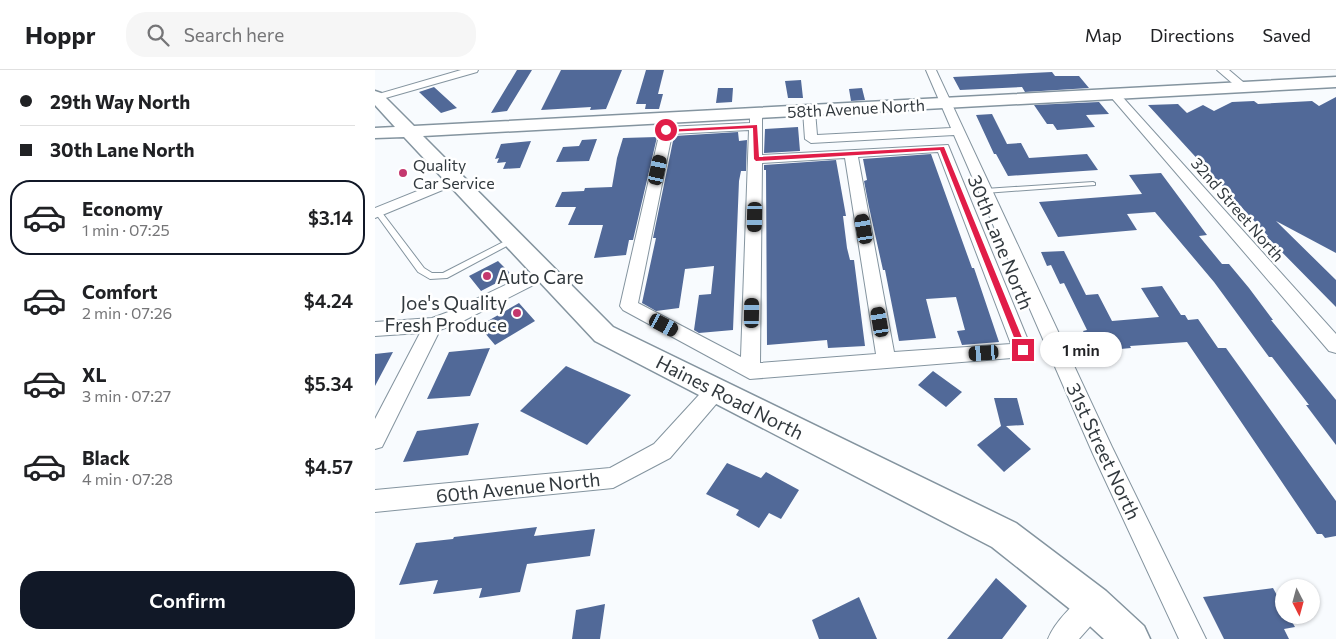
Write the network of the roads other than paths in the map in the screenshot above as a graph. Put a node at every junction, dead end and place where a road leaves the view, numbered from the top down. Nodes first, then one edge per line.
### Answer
1 (473, 70) edge
2 (931, 70) edge
3 (1222, 70) edge
4 (1336, 82) edge
5 (1243, 87) junction
6 (1114, 94) junction
7 (376, 97) edge
8 (945, 103) junction
9 (809, 111) junction
10 (756, 120) junction
11 (407, 131) junction
12 (958, 131) junction
13 (375, 133) edge
14 (943, 148) joint
15 (851, 154) junction
16 (756, 159) junction
17 (457, 179) junction
18 (1093, 184) dead end
19 (985, 191) junction
20 (377, 212) edge
21 (514, 240) junction
22 (545, 272) junction
23 (433, 325) junction
24 (375, 329) edge
25 (1336, 346) edge
26 (1023, 350) joint
27 (886, 360) junction
28 (750, 371) junction
29 (716, 390) junction
30 (375, 440) edge
31 (375, 502) edge
32 (1093, 604) junction
33 (1061, 639) edge
34 (1131, 639) edge
35 (1193, 639) edge

1 - 7 street
2 - 8 street, 31st Street North
3 - 5 street
4 - 5 street, 58th Avenue North
5 - 6 street, 58th Avenue North
6 - 8 street, 58th Avenue North
6 - 25 street, 32nd Street North
7 - 11 street, Haines Road North
8 - 9 street, 58th Avenue North
8 - 12 street, 31st Street North
9 - 10 street, 58th Avenue North
9 - 12 street
10 - 11 street, 58th Avenue North
10 - 16 street
10 - 28 street
11 - 13 street, 58th Avenue North
11 - 17 street, Haines Road North
12 - 19 street, 31st Street North
14 - 15 street
14 - 26 street, 30th Lane North
15 - 16 street
15 - 27 street
16 - 28 street
17 - 20 street
17 - 21 street, Haines Road North
18 - 19 lane
19 - 35 street, 31st Street North
20 - 21 lane
21 - 22 street, Haines Road North
22 - 23 street
22 - 29 street, Haines Road North
23 - 24 street
23 - 30 street
26 - 27 street
27 - 28 street
29 - 31 street, 60th Avenue North
29 - 32 street, Haines Road North
32 - 33 street
32 - 34 street, Haines Road North

